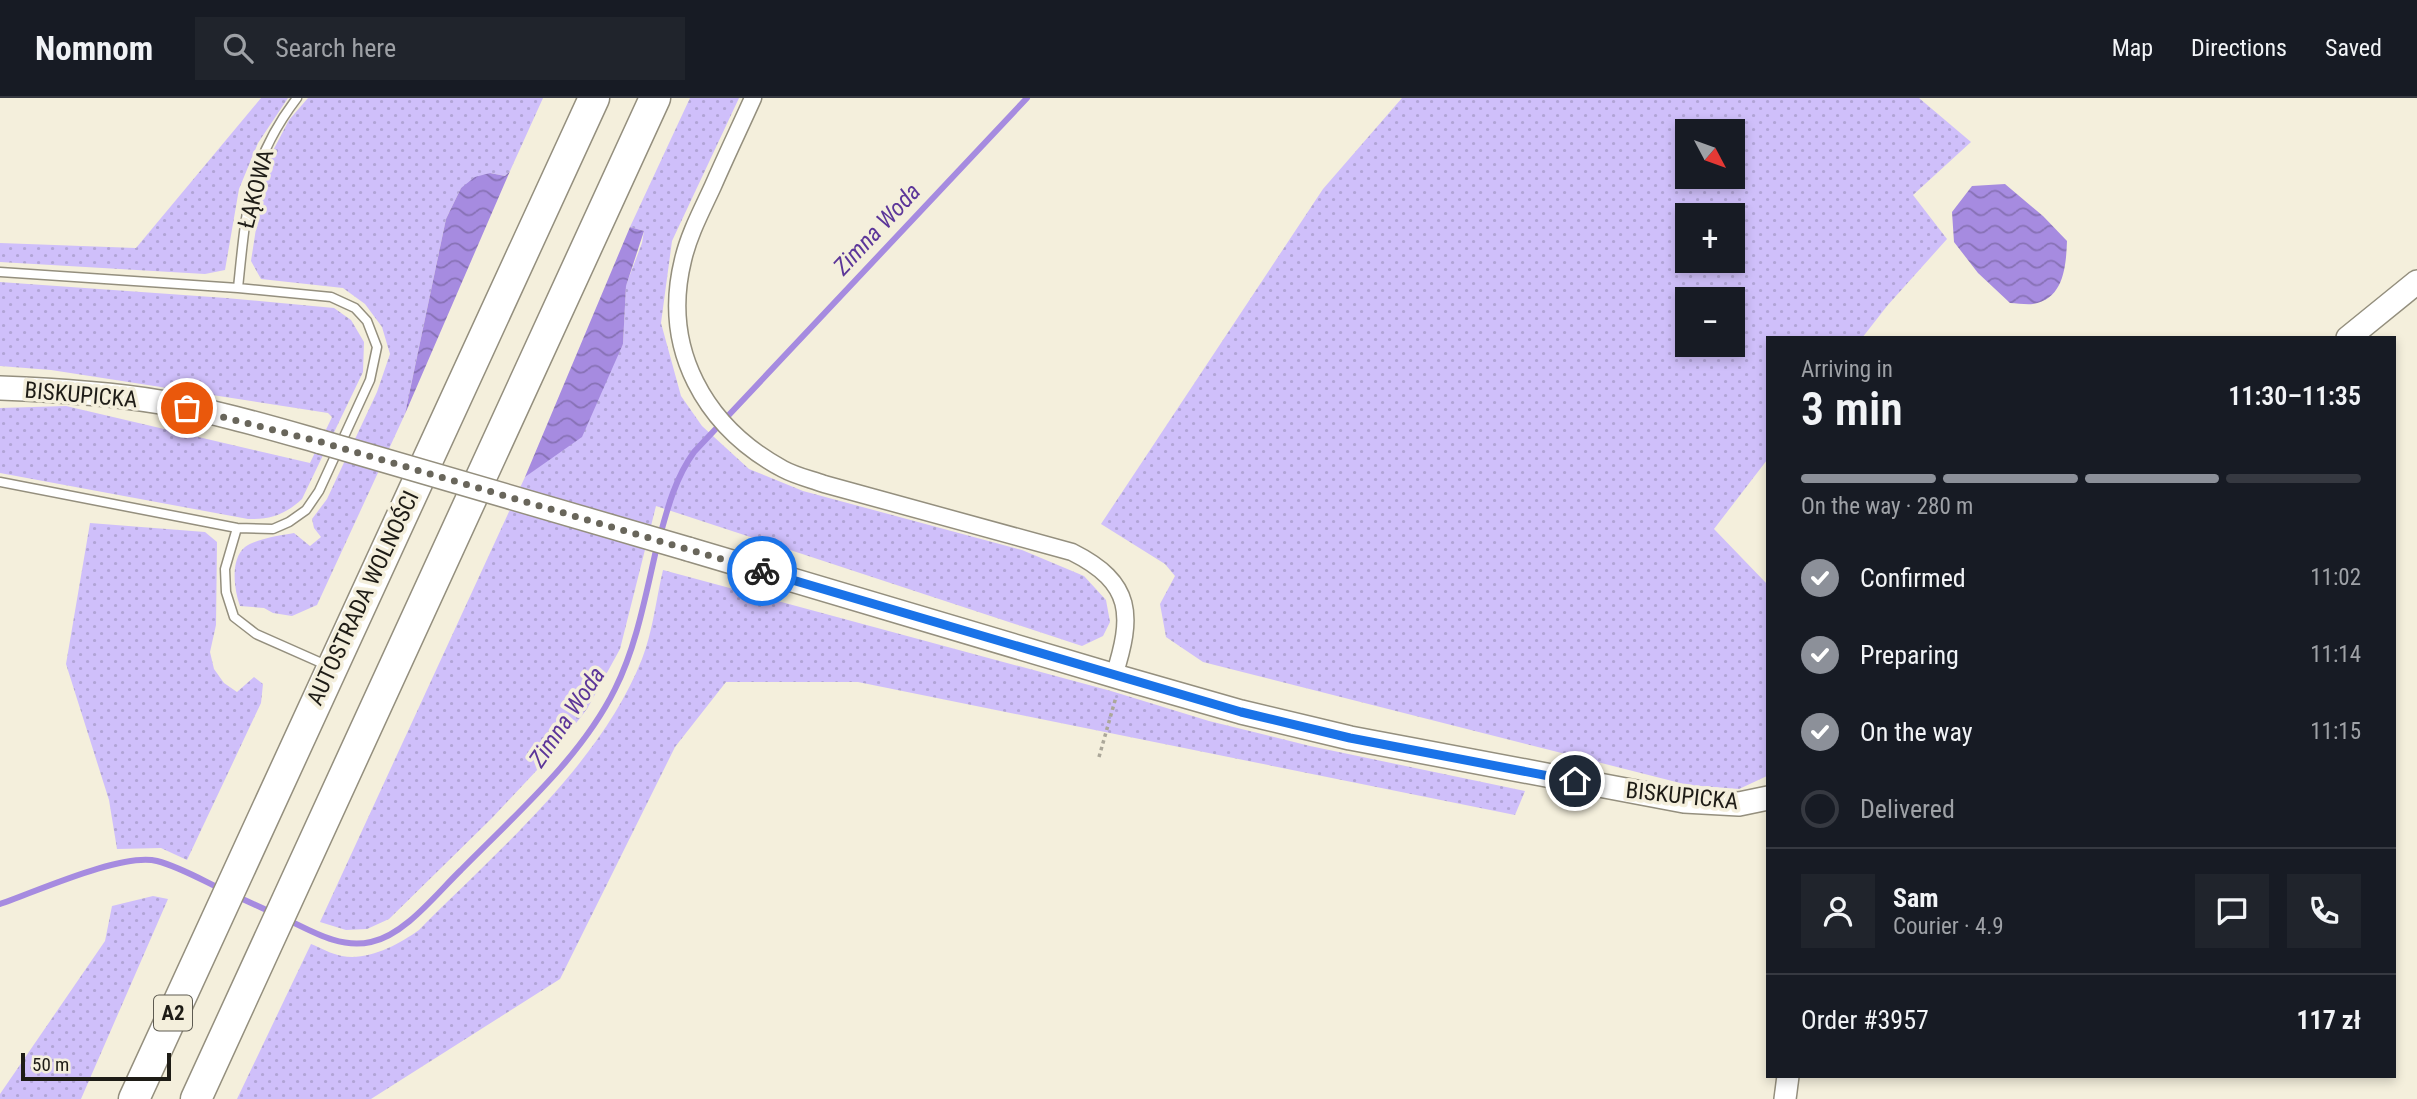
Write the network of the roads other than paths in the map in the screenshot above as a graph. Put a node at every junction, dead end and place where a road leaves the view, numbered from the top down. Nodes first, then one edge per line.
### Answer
1 (297, 98) edge
2 (594, 98) edge
3 (656, 98) edge
4 (753, 98) edge
5 (0, 272) edge
6 (2417, 282) edge
7 (238, 288) junction
8 (2350, 336) edge
9 (0, 388) edge
10 (0, 481) edge
11 (237, 528) junction
12 (331, 667) junction
13 (1118, 677) junction
14 (1766, 798) edge
15 (1788, 1078) edge
16 (134, 1099) edge
17 (195, 1099) edge
18 (1785, 1099) edge

1 - 7 lane, ŁĄKOWA
2 - 12 highway, AUTOSTRADA WOLNOŚCI / A2
3 - 17 highway, A2
4 - 13 street
5 - 7 lane
6 - 8 main road
7 - 11 lane
9 - 13 main road, BISKUPICKA, bridge
10 - 11 lane
11 - 12 lane
12 - 16 highway, AUTOSTRADA WOLNOŚCI / A2
13 - 14 main road, BISKUPICKA
15 - 18 street

